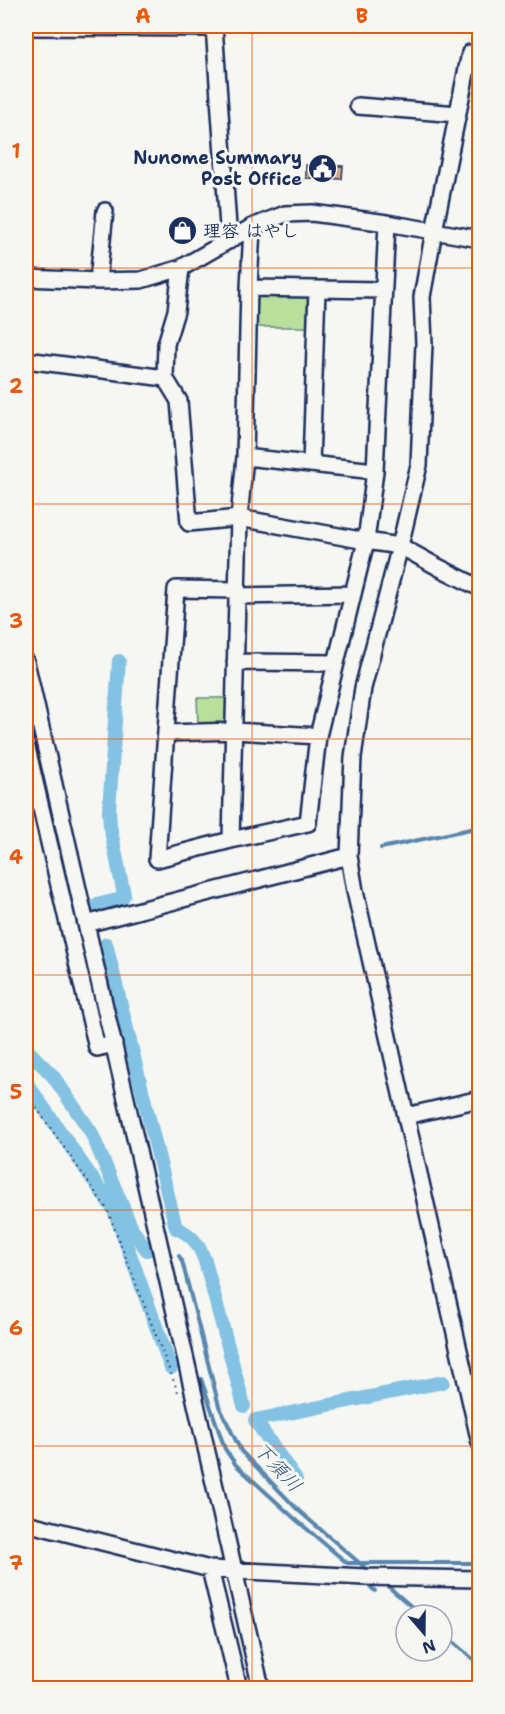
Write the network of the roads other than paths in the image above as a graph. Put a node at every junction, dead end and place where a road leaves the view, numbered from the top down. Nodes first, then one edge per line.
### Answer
1 (26, 27) edge
2 (214, 27) edge
3 (480, 54) edge
4 (358, 106) dead end
5 (458, 114) junction
6 (105, 211) dead end
7 (387, 223) junction
8 (252, 226) junction
9 (434, 231) junction
10 (480, 239) edge
11 (229, 241) junction
12 (181, 268) junction
13 (26, 278) edge
14 (98, 281) junction
15 (249, 288) junction
16 (317, 290) junction
17 (382, 290) junction
18 (26, 360) edge
19 (165, 378) junction
20 (245, 457) junction
21 (312, 464) junction
22 (375, 471) junction
23 (239, 518) junction
24 (366, 542) junction
25 (400, 546) junction
26 (480, 588) edge
27 (237, 593) junction
28 (353, 594) junction
29 (26, 662) edge
30 (236, 662) junction
31 (336, 663) junction
32 (235, 731) junction
33 (166, 733) junction
34 (318, 736) junction
35 (26, 744) edge
36 (231, 840) junction
37 (349, 856) junction
38 (86, 924) junction
39 (114, 1044) junction
40 (480, 1099) edge
41 (406, 1116) junction
42 (480, 1443) edge
43 (26, 1523) edge
44 (210, 1569) junction
45 (233, 1571) junction
46 (480, 1579) edge
47 (239, 1689) edge
48 (261, 1689) edge

1 - 2 street
2 - 11 street
3 - 5 street
4 - 5 street
5 - 9 street
6 - 14 street
7 - 8 street
7 - 9 street
7 - 17 street
8 - 11 street
8 - 15 street
9 - 10 street
9 - 25 street
11 - 12 street
12 - 14 street
12 - 19 street
13 - 14 street
15 - 16 street
15 - 20 street
16 - 17 street
16 - 21 street
17 - 22 street
18 - 19 street
19 - 23 street
20 - 21 street
20 - 23 street
21 - 22 street
22 - 24 street
23 - 24 street
23 - 27 street
24 - 25 street
24 - 28 street
25 - 26 street
25 - 37 street
27 - 28 street
27 - 30 street
27 - 33 street
28 - 31 street
29 - 38 street
30 - 31 street
30 - 32 street
31 - 34 street
32 - 33 street
32 - 34 street
32 - 36 street
33 - 36 street
34 - 36 street
35 - 39 street
37 - 38 street
37 - 41 street
38 - 39 street
39 - 45 street
40 - 41 street
41 - 42 street
43 - 44 street
44 - 45 street
44 - 47 street
45 - 46 street
45 - 48 street

